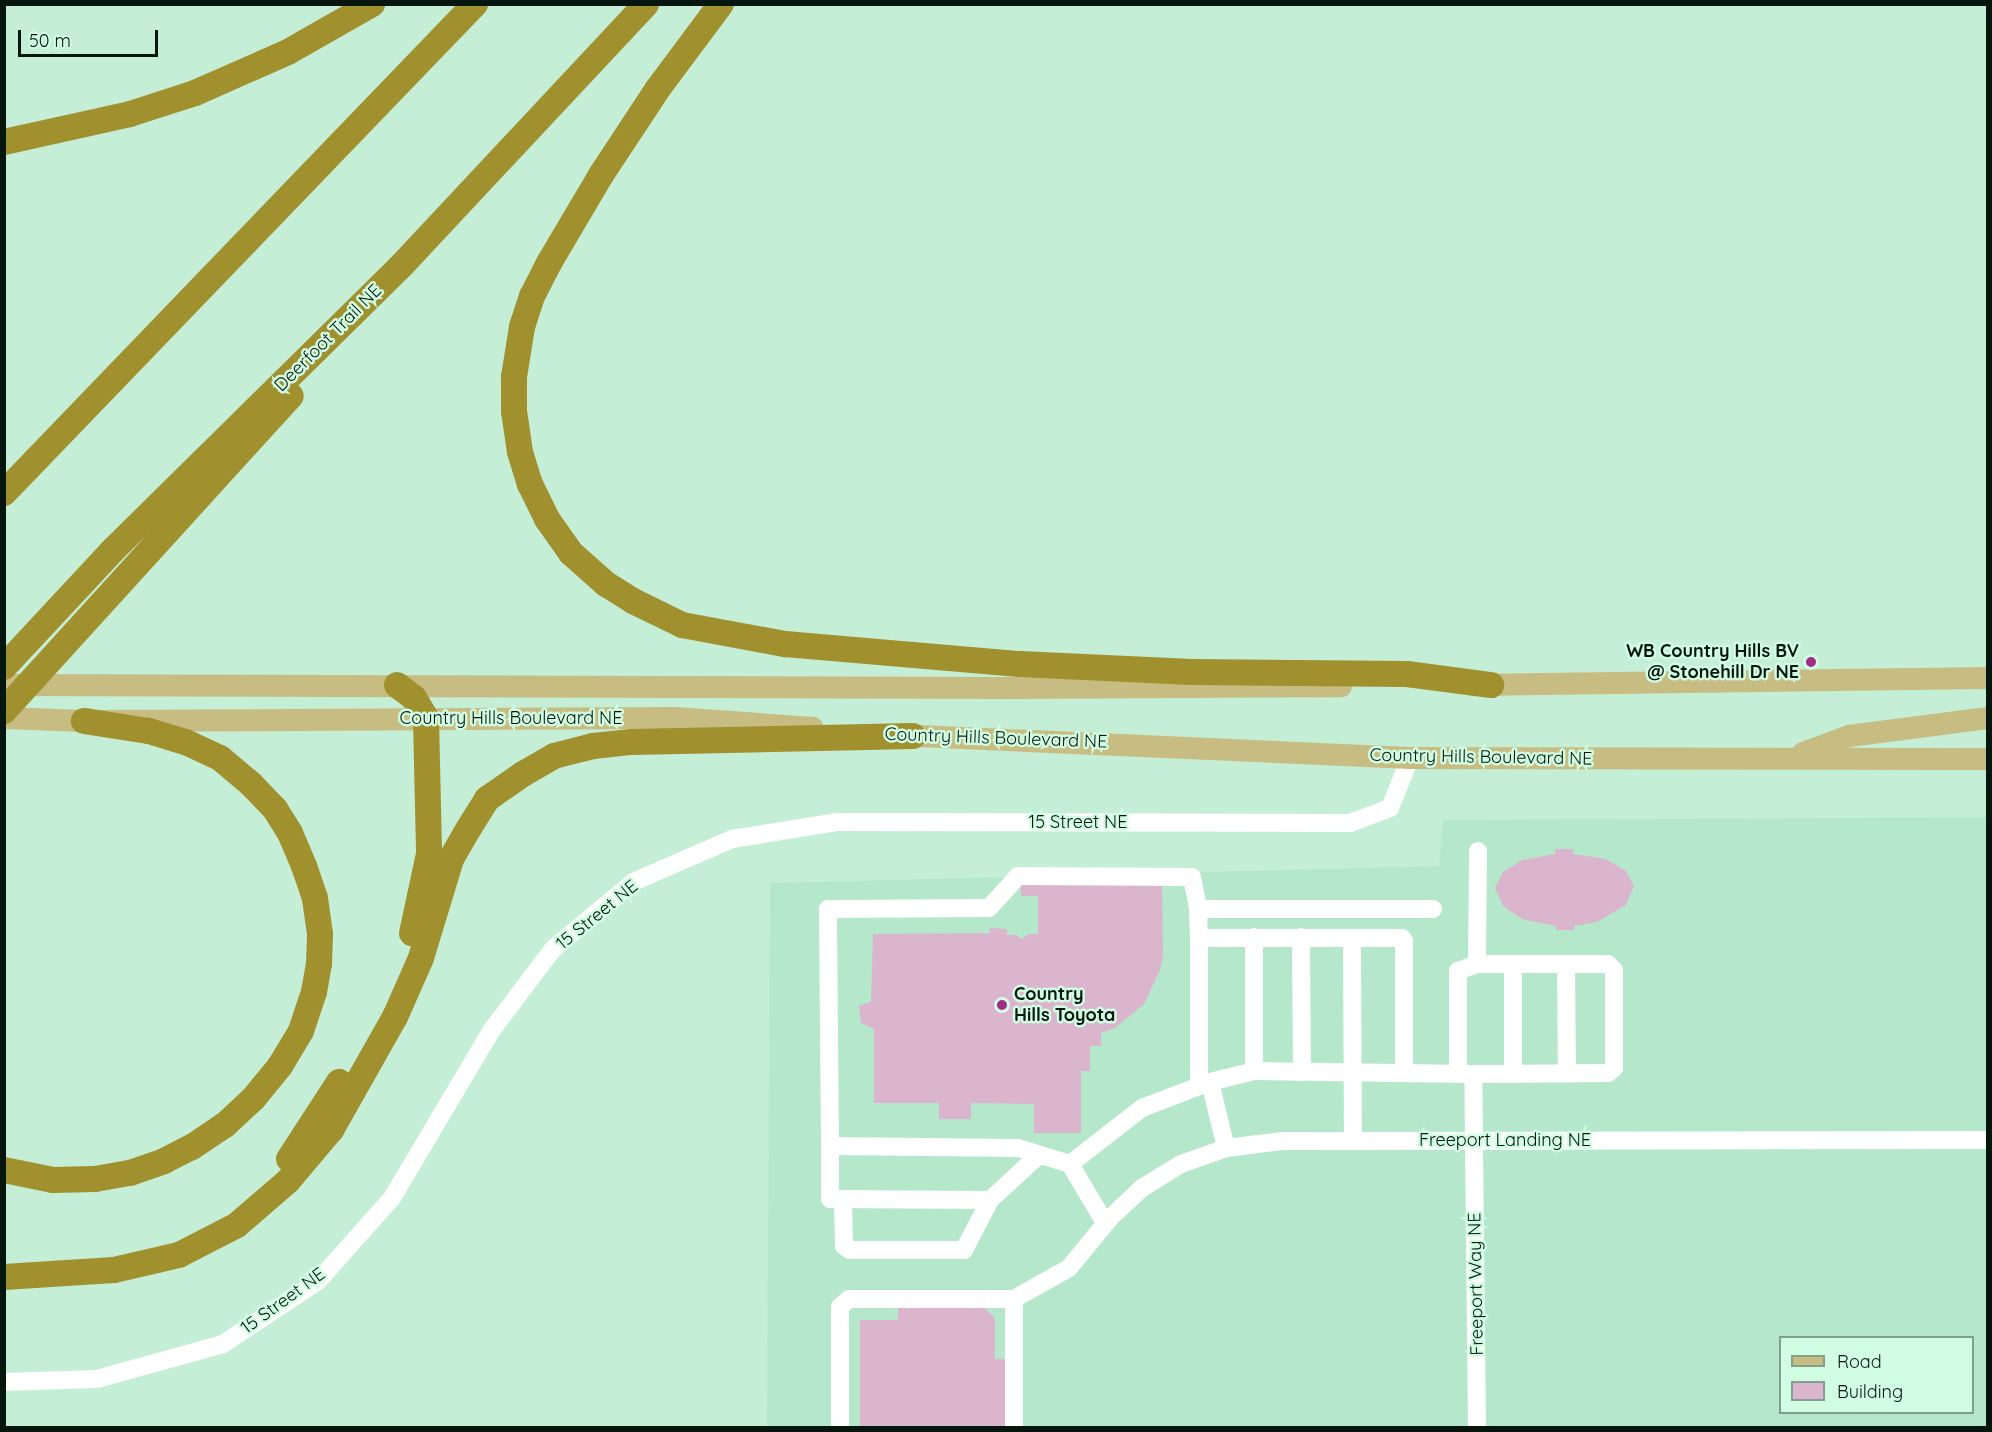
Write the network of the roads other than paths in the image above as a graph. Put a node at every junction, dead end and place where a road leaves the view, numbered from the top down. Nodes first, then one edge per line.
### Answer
1 (372, 4) edge
2 (475, 4) edge
3 (646, 4) edge
4 (721, 4) edge
5 (4, 142) edge
6 (402, 265) junction
7 (4, 493) edge
8 (4, 667) edge
9 (1988, 678) edge
10 (397, 685) junction
11 (1491, 685) junction
12 (4, 686) edge
13 (4, 711) edge
14 (4, 718) edge
15 (426, 718) junction
16 (1988, 718) edge
17 (84, 721) junction
18 (913, 736) junction
19 (1410, 758) junction
20 (1790, 758) junction
21 (1940, 759) junction
22 (1988, 759) edge
23 (1988, 773) edge
24 (1478, 851) dead end
25 (1198, 909) junction
26 (1433, 909) dead end
27 (1254, 937) junction
28 (1301, 937) junction
29 (1352, 938) junction
30 (1198, 939) junction
31 (1477, 964) junction
32 (1513, 964) junction
33 (1566, 964) junction
34 (1254, 1071) junction
35 (1302, 1072) junction
36 (1352, 1072) junction
37 (1404, 1073) junction
38 (1567, 1073) junction
39 (1466, 1074) junction
40 (1513, 1074) junction
41 (1204, 1084) junction
42 (1475, 1140) junction
43 (1988, 1140) edge
44 (1353, 1141) junction
45 (830, 1146) junction
46 (1226, 1148) junction
47 (1039, 1155) junction
48 (1070, 1164) junction
49 (4, 1170) edge
50 (843, 1199) junction
51 (990, 1200) junction
52 (1105, 1223) junction
53 (114, 1270) junction
54 (4, 1277) edge
55 (1014, 1299) junction
56 (4, 1382) edge
57 (840, 1428) edge
58 (1014, 1428) edge
59 (1477, 1428) edge

1 - 5 highway
2 - 7 highway
3 - 6 highway, Deerfoot Trail NE
4 - 11 highway
6 - 8 highway, Deerfoot Trail NE
6 - 13 highway
9 - 11 main road, Country Hills Boulevard NE
10 - 11 main road, Country Hills Boulevard NE
10 - 12 main road, Country Hills Boulevard NE
10 - 15 highway
14 - 17 main road, Country Hills Boulevard NE
15 - 17 main road, Country Hills Boulevard NE
15 - 18 main road, Country Hills Boulevard NE
15 - 53 highway
16 - 20 main road
17 - 49 highway
18 - 19 main road, Country Hills Boulevard NE
18 - 53 highway
19 - 20 main road, Country Hills Boulevard NE
19 - 56 street, 15 Street NE
20 - 21 main road, Country Hills Boulevard NE
21 - 22 main road, Country Hills Boulevard NE
21 - 23 main road
24 - 31 street
25 - 26 street
25 - 30 street
25 - 45 street
27 - 28 street
27 - 30 street
27 - 34 street
28 - 29 street
28 - 35 street
29 - 36 street
29 - 37 street
30 - 41 street
31 - 32 street
31 - 39 street, Freeport Way NE
32 - 33 street
32 - 40 street
33 - 38 street
33 - 38 street
34 - 35 street
34 - 41 street
35 - 36 street
36 - 37 street
36 - 44 street
37 - 39 street
38 - 40 street
39 - 40 street
39 - 42 street, Freeport Way NE
41 - 46 street
41 - 48 street
42 - 43 street, Freeport Landing NE
42 - 44 street, Freeport Landing NE
42 - 59 street, Freeport Way NE
44 - 46 street, Freeport Landing NE
45 - 47 street
45 - 50 street
46 - 52 street, Freeport Landing NE
47 - 48 street
47 - 51 street
48 - 52 street
50 - 51 street
50 - 51 street
52 - 55 street, Freeport Landing NE
53 - 54 highway
55 - 57 street
55 - 58 street

